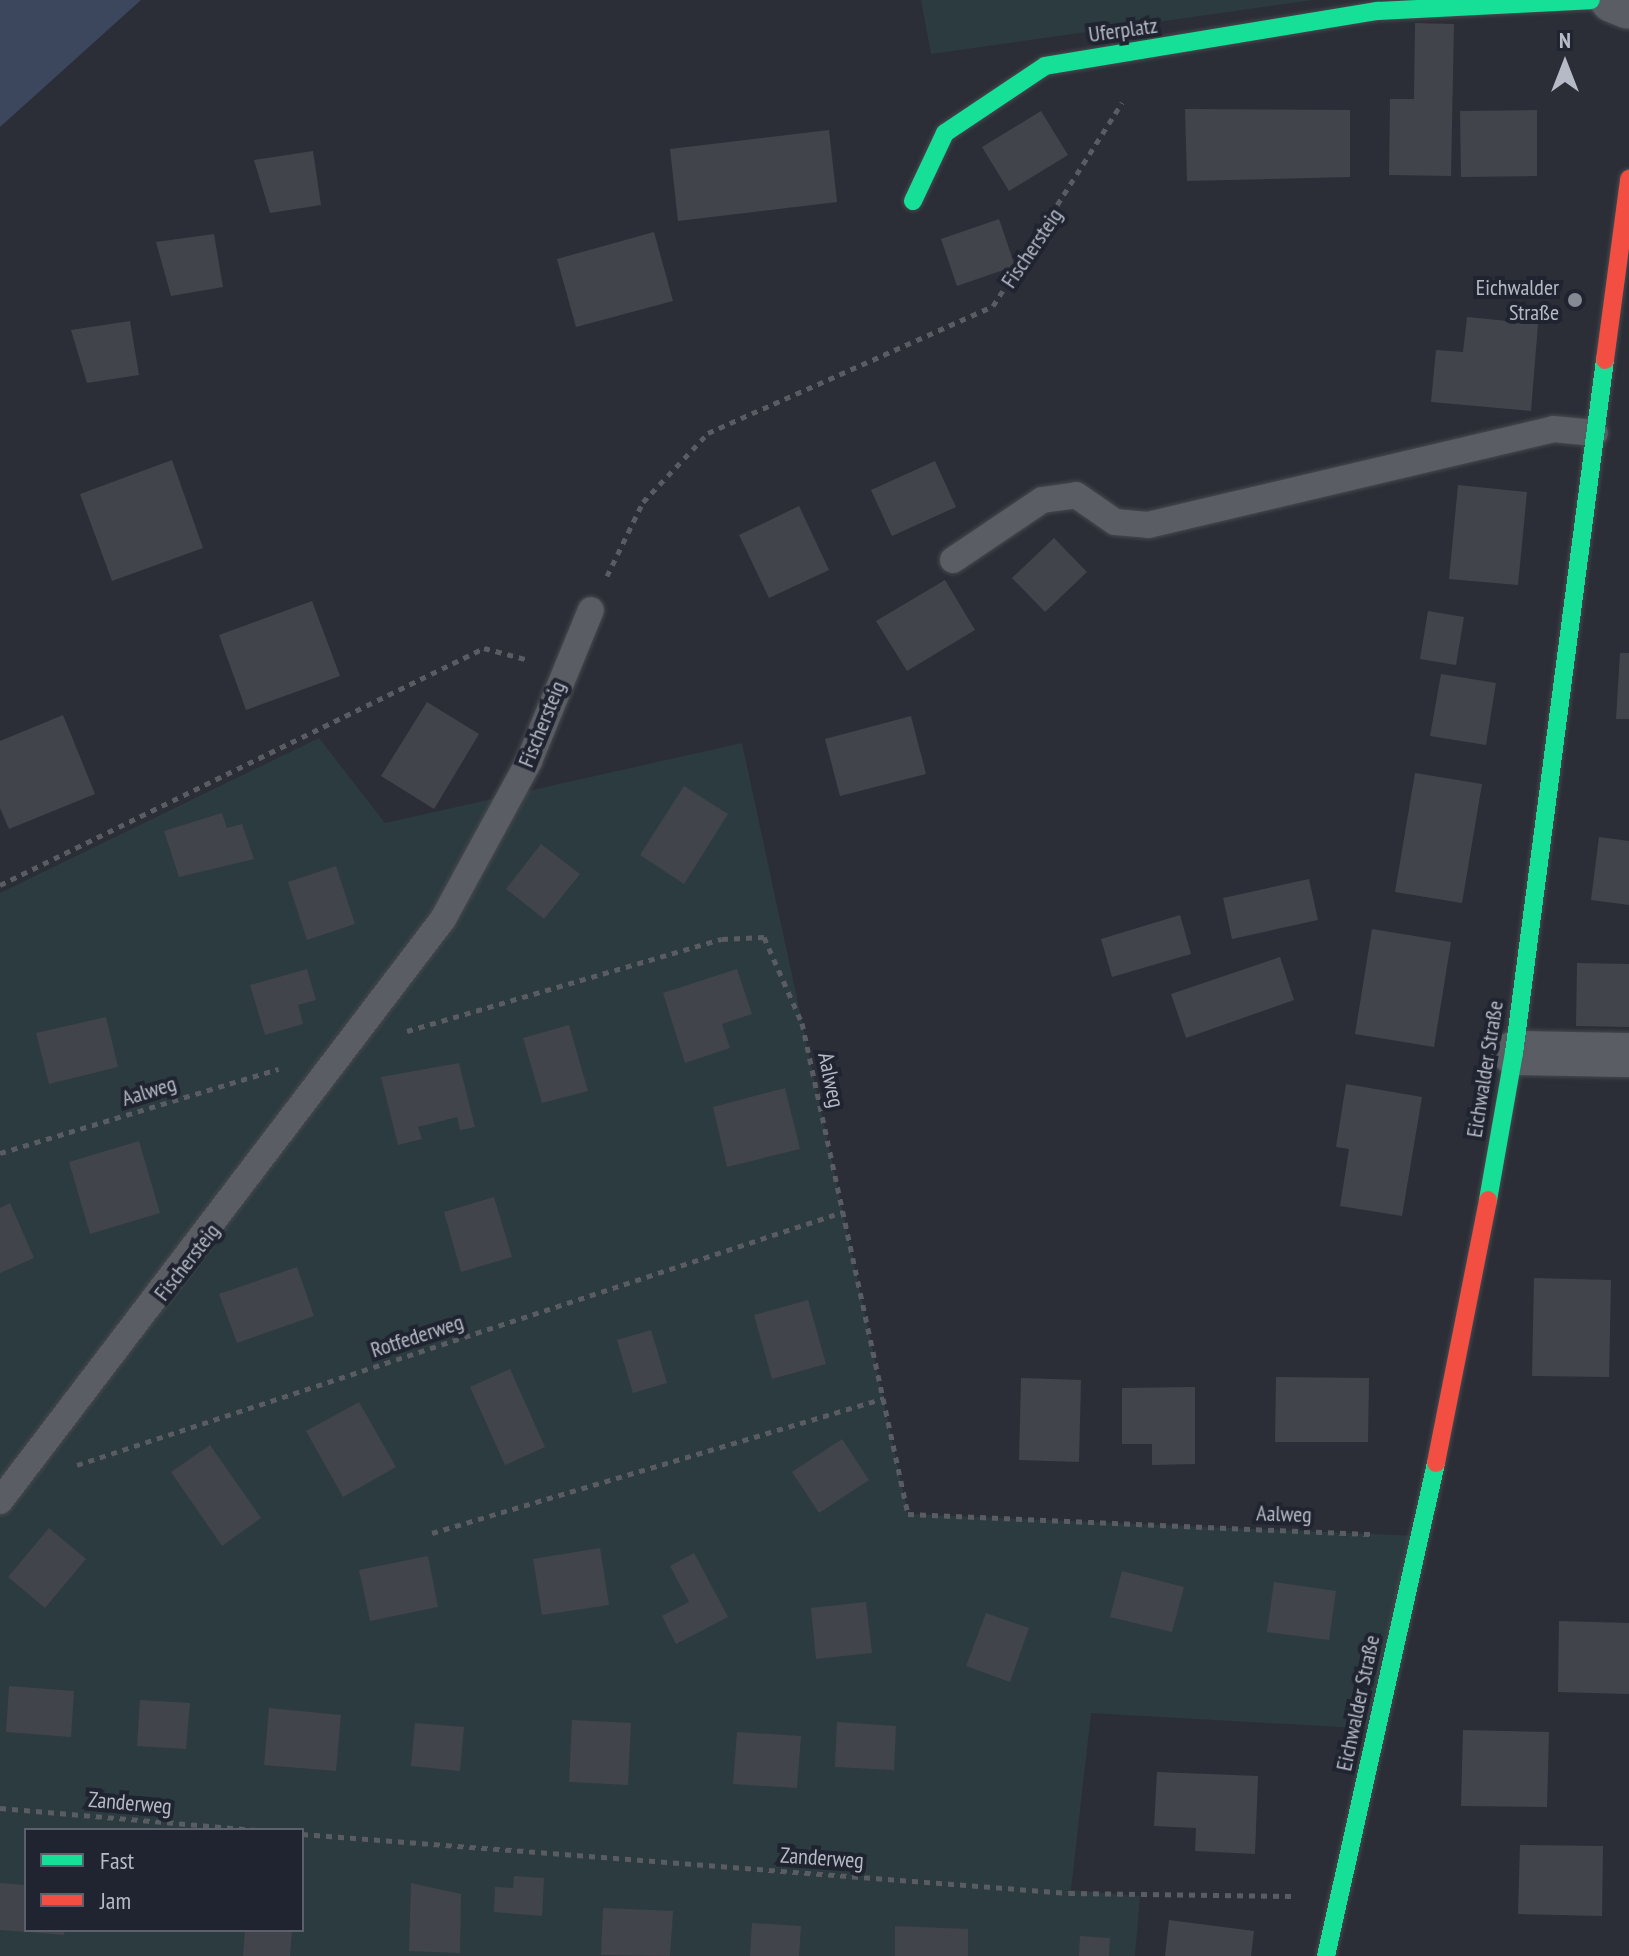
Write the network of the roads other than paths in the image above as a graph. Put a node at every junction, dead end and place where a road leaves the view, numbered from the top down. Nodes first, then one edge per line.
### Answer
1 (1591, 0) edge
2 (1612, 0) edge
3 (1629, 7) edge
4 (1629, 179) edge
5 (913, 201) dead end
6 (1595, 433) junction
7 (953, 560) dead end
8 (591, 610) road end
9 (1514, 1053) junction
10 (1629, 1055) edge
11 (5, 1494) edge
12 (1326, 1956) edge

1 - 5 street, Uferplatz
2 - 3 street
4 - 6 street, Eichwalder Straße
6 - 7 lane
6 - 9 street, Eichwalder Straße
8 - 11 lane, Fischersteig
9 - 10 street
9 - 12 street, Eichwalder Straße

